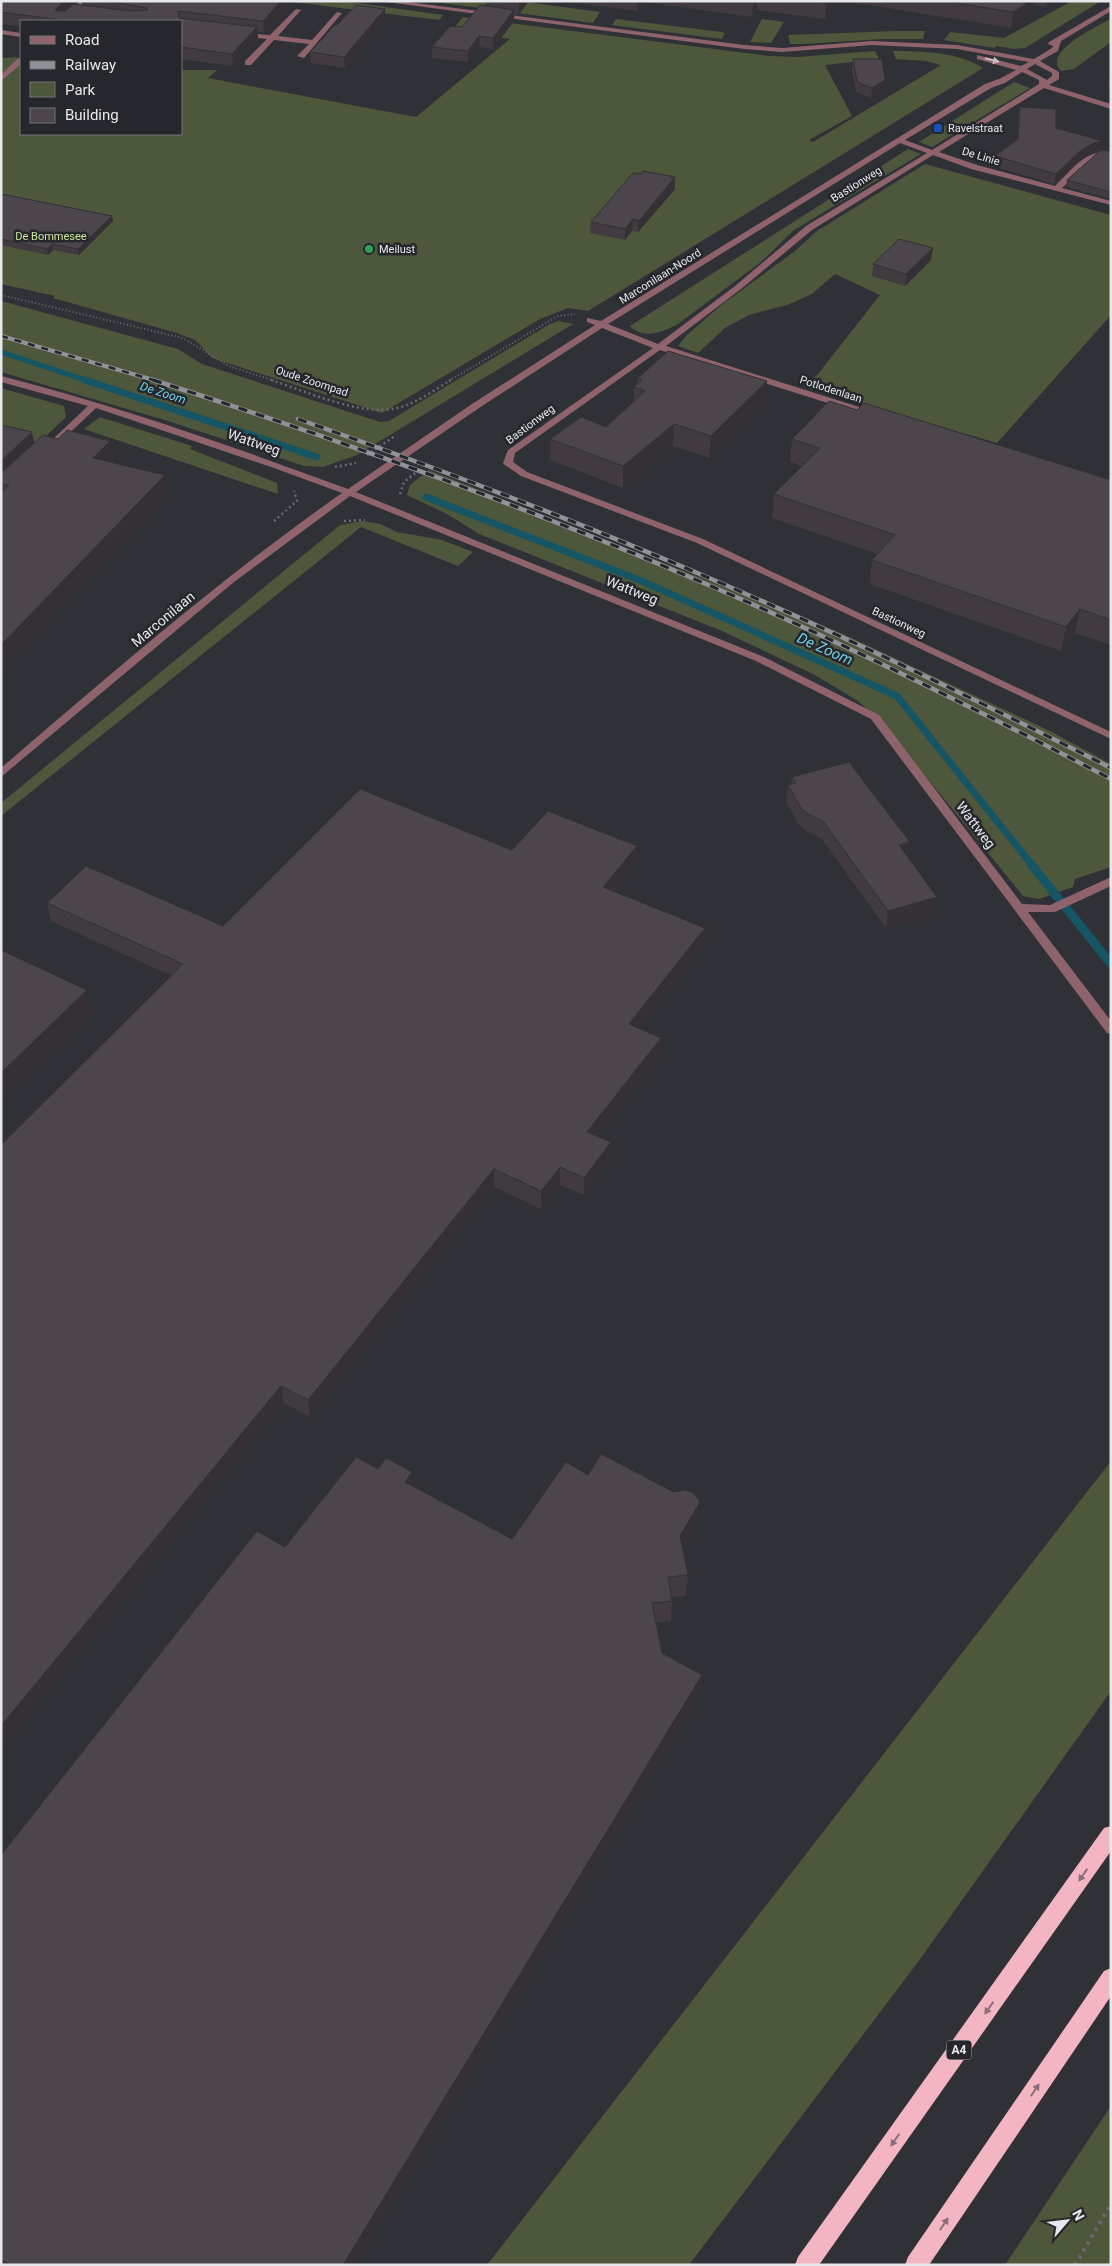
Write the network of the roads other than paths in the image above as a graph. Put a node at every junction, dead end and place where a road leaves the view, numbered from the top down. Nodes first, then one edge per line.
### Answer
1 (84, 1) edge
2 (382, 1) edge
3 (1111, 8) edge
4 (298, 10) dead end
5 (73, 11) junction
6 (82, 12) edge
7 (339, 13) dead end
8 (63, 20) edge
9 (1, 32) edge
10 (236, 34) edge
11 (20, 35) edge
12 (272, 38) junction
13 (314, 42) junction
14 (1058, 42) junction
15 (937, 46) junction
16 (301, 56) dead end
17 (1026, 58) junction
18 (20, 61) edge
19 (1035, 61) junction
20 (248, 63) dead end
21 (1014, 66) junction
22 (1022, 69) junction
23 (1, 79) edge
24 (1043, 85) junction
25 (988, 86) junction
26 (1111, 107) edge
27 (900, 141) junction
28 (934, 151) junction
29 (1111, 154) edge
30 (1057, 188) junction
31 (1111, 203) edge
32 (590, 320) road end
33 (603, 324) junction
34 (659, 346) junction
35 (1, 379) edge
36 (94, 405) junction
37 (883, 418) edge
38 (51, 446) edge
39 (348, 493) junction
40 (1111, 736) edge
41 (1, 774) edge
42 (1111, 881) edge
43 (1019, 908) junction
44 (1111, 1030) edge
45 (1111, 1835) edge
46 (1111, 1978) edge
47 (806, 2265) edge
48 (916, 2265) edge

1 - 5 street
2 - 15 street
3 - 14 street, Marconilaan-Noord
4 - 12 street
5 - 6 street
5 - 8 street
7 - 13 street
9 - 11 street
10 - 12 street
12 - 13 street
12 - 20 street
13 - 16 street
14 - 17 street, Marconilaan-Noord
14 - 19 street, Marconilaan-Noord
15 - 17 street
15 -> 21 street
17 - 19 street
17 - 21 street, Marconilaan-Noord
18 - 23 street
19 - 22 street, Marconilaan-Noord
19 - 24 street
21 - 22 street
21 - 25 street, Marconilaan-Noord
22 - 24 street
22 - 25 street, Marconilaan-Noord
24 - 26 street
24 - 28 street, Bastionweg
25 - 27 street, Marconilaan-Noord
27 - 28 street, De Linie
27 - 33 street, Marconilaan-Noord
28 - 30 street, De Linie
28 - 34 street, Bastionweg
29 - 30 street
30 - 31 street, De Linie
32 - 33 street
33 - 34 street, Potlodenlaan
33 - 39 street, Marconilaan-Noord
34 - 37 street, Potlodenlaan
34 - 40 street, Bastionweg
35 - 36 street, Wattweg
36 - 38 street
36 - 39 street, Wattweg
39 - 41 street, Marconilaan
39 - 43 street, Wattweg
42 - 43 street
43 - 44 street, Wattweg
45 -> 47 highway, A4
48 -> 46 highway

